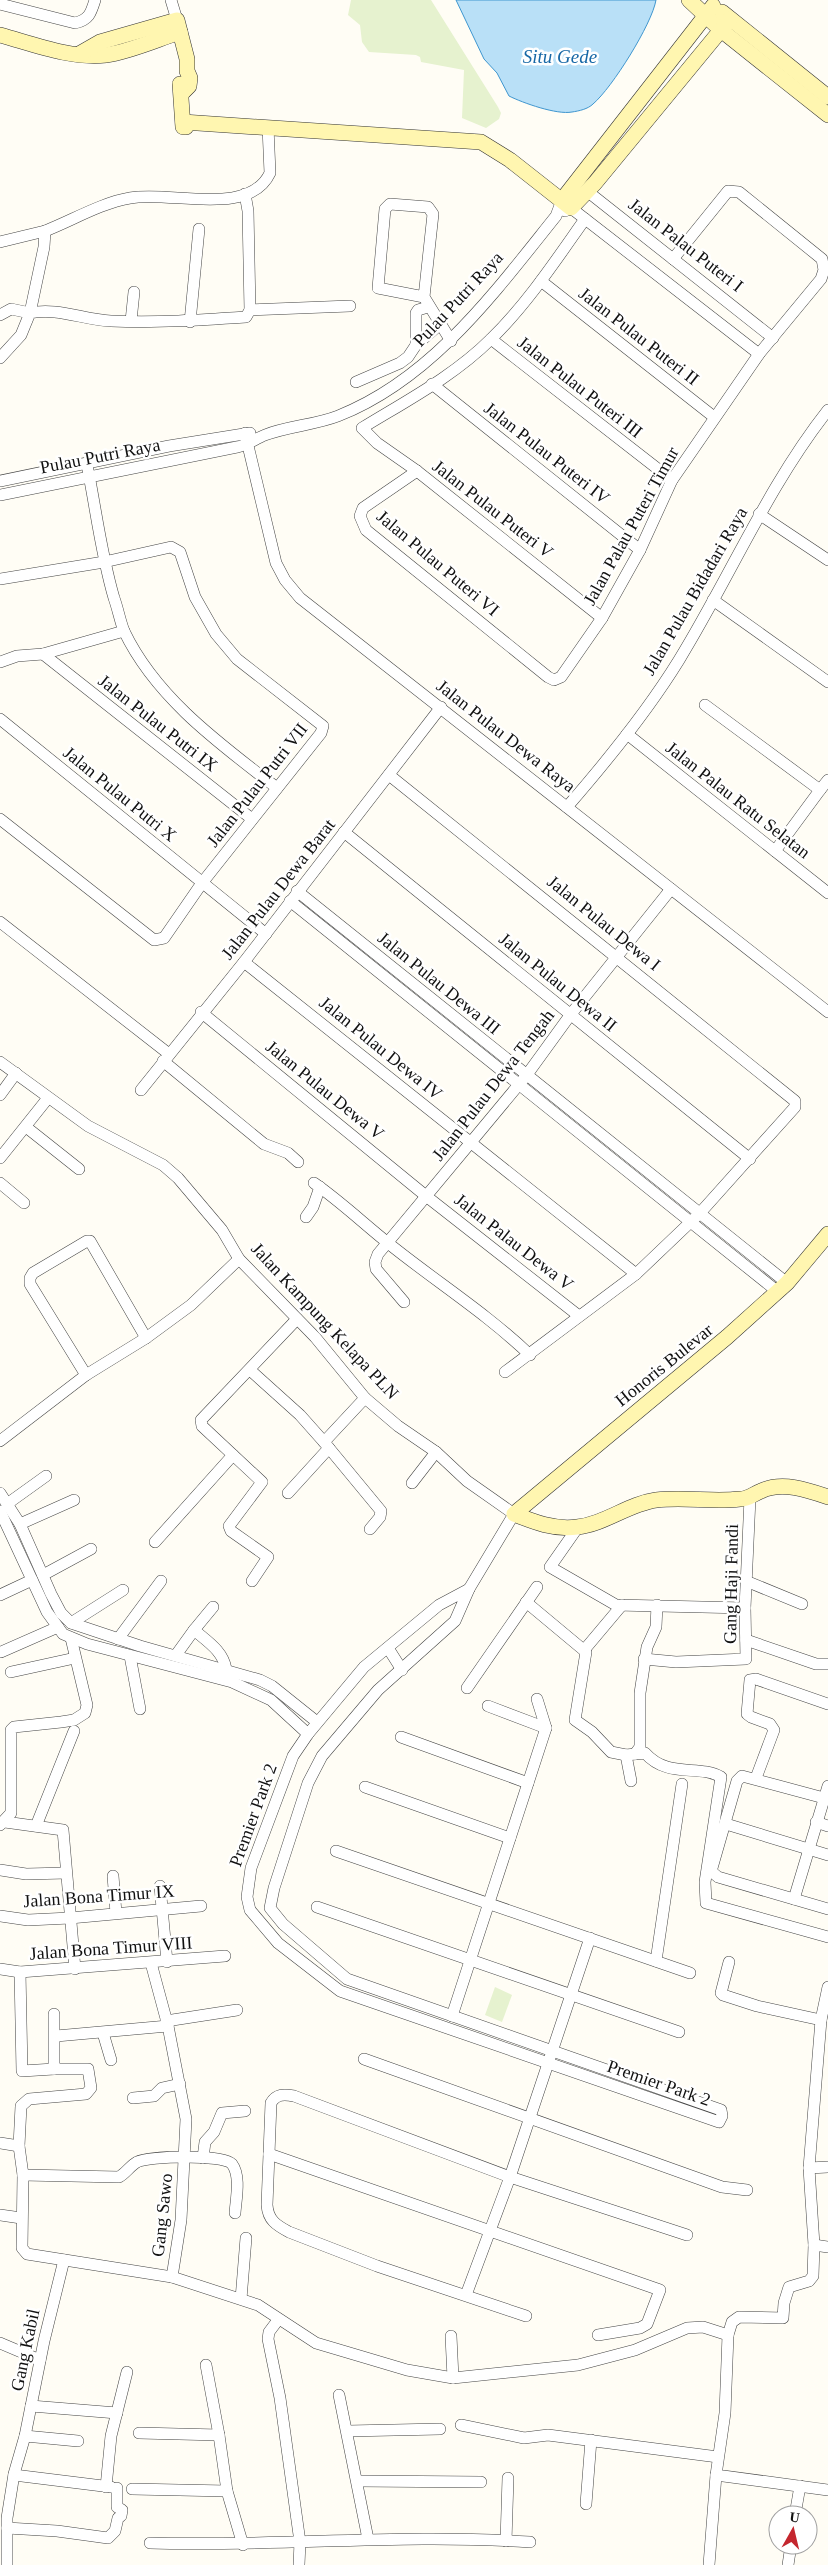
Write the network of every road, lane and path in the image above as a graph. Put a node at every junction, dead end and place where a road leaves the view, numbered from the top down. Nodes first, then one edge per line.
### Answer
1 (95, 0) edge
2 (171, 0) edge
3 (688, 0) edge
4 (0, 4) edge
5 (709, 7) edge
6 (725, 24) junction
7 (180, 31) junction
8 (0, 35) edge
9 (828, 96) edge
10 (828, 115) edge
11 (268, 127) junction
12 (582, 186) junction
13 (245, 194) junction
14 (567, 204) junction
15 (585, 219) junction
16 (199, 229) dead end
17 (44, 231) junction
18 (0, 242) edge
19 (673, 259) junction
20 (541, 281) junction
21 (134, 292) dead end
22 (426, 302) junction
23 (350, 306) dead end
24 (250, 310) junction
25 (30, 313) junction
26 (0, 315) edge
27 (131, 321) junction
28 (190, 322) junction
29 (439, 325) junction
30 (773, 338) junction
31 (491, 340) junction
32 (451, 341) junction
33 (416, 345) junction
34 (759, 354) junction
35 (0, 358) edge
36 (356, 382) dead end
37 (432, 384) junction
38 (827, 412) edge
39 (714, 417) junction
40 (245, 433) junction
41 (264, 435) junction
42 (248, 444) junction
43 (87, 464) junction
44 (417, 471) junction
45 (90, 478) junction
46 (672, 480) junction
47 (0, 481) edge
48 (0, 495) edge
49 (759, 514) junction
50 (640, 550) junction
51 (828, 560) edge
52 (104, 562) junction
53 (0, 579) edge
54 (713, 600) junction
55 (602, 618) junction
56 (124, 630) junction
57 (43, 654) junction
58 (0, 662) edge
59 (554, 680) joint
60 (828, 682) edge
61 (705, 705) dead end
62 (441, 707) junction
63 (0, 719) edge
64 (627, 734) junction
65 (389, 775) junction
66 (828, 780) edge
67 (276, 788) junction
68 (820, 790) junction
69 (567, 807) junction
70 (0, 819) edge
71 (252, 819) junction
72 (344, 832) junction
73 (775, 852) junction
74 (202, 884) junction
75 (671, 889) junction
76 (297, 891) junction
77 (828, 893) edge
78 (290, 901) junction
79 (0, 922) edge
80 (266, 934) junction
81 (618, 956) junction
82 (244, 962) junction
83 (202, 1012) junction
84 (828, 1012) edge
85 (571, 1014) junction
86 (166, 1057) junction
87 (0, 1062) edge
88 (16, 1073) junction
89 (526, 1076) junction
90 (518, 1085) junction
91 (141, 1090) dead end
92 (0, 1095) edge
93 (48, 1098) junction
94 (26, 1126) junction
95 (472, 1144) junction
96 (0, 1158) edge
97 (750, 1160) junction
98 (298, 1162) dead end
99 (79, 1168) dead end
100 (0, 1183) edge
101 (426, 1196) junction
102 (24, 1203) dead end
103 (700, 1213) junction
104 (306, 1217) dead end
105 (690, 1223) junction
106 (828, 1234) edge
107 (387, 1242) junction
108 (240, 1259) junction
109 (636, 1274) junction
110 (782, 1288) junction
111 (404, 1302) dead end
112 (579, 1316) junction
113 (297, 1319) junction
114 (146, 1338) junction
115 (530, 1354) junction
116 (250, 1370) junction
117 (506, 1372) dead end
118 (86, 1375) junction
119 (366, 1398) junction
120 (0, 1441) edge
121 (327, 1445) junction
122 (436, 1452) junction
123 (233, 1455) junction
124 (46, 1476) dead end
125 (412, 1483) dead end
126 (0, 1493) edge
127 (288, 1494) dead end
128 (828, 1497) edge
129 (750, 1498) junction
130 (74, 1500) dead end
131 (4, 1508) edge
132 (514, 1514) junction
133 (20, 1524) junction
134 (578, 1527) junction
135 (370, 1529) dead end
136 (11, 1533) junction
137 (0, 1539) edge
138 (155, 1542) dead end
139 (91, 1549) dead end
140 (28, 1556) junction
141 (38, 1578) junction
142 (161, 1581) dead end
143 (746, 1581) junction
144 (252, 1582) dead end
145 (537, 1587) dead end
146 (469, 1588) junction
147 (123, 1590) dead end
148 (0, 1595) edge
149 (526, 1602) junction
150 (802, 1604) dead end
151 (622, 1605) junction
152 (657, 1605) junction
153 (213, 1607) dead end
154 (745, 1608) junction
155 (71, 1623) junction
156 (58, 1627) junction
157 (194, 1630) junction
158 (70, 1638) junction
159 (118, 1639) junction
160 (746, 1640) junction
161 (140, 1646) junction
162 (388, 1648) junction
163 (585, 1649) junction
164 (1, 1652) edge
165 (176, 1655) junction
166 (134, 1657) junction
167 (75, 1658) junction
168 (644, 1659) junction
169 (828, 1664) edge
170 (226, 1669) junction
171 (402, 1670) junction
172 (11, 1672) dead end
173 (467, 1688) dead end
174 (537, 1699) dead end
175 (828, 1704) edge
176 (488, 1706) dead end
177 (140, 1709) dead end
178 (317, 1722) junction
179 (546, 1728) junction
180 (74, 1731) dead end
181 (308, 1734) junction
182 (401, 1737) dead end
183 (631, 1754) junction
184 (756, 1778) junction
185 (631, 1782) dead end
186 (528, 1783) junction
187 (682, 1784) dead end
188 (828, 1786) edge
189 (365, 1787) dead end
190 (824, 1798) junction
191 (816, 1822) junction
192 (2, 1824) edge
193 (726, 1824) junction
194 (36, 1826) junction
195 (828, 1826) edge
196 (510, 1838) junction
197 (808, 1849) junction
198 (336, 1851) dead end
199 (828, 1855) edge
200 (0, 1870) edge
201 (66, 1874) junction
202 (113, 1876) dead end
203 (160, 1886) dead end
204 (794, 1899) junction
205 (489, 1903) junction
206 (201, 1906) dead end
207 (317, 1906) dead end
208 (270, 1908) junction
209 (162, 1909) junction
210 (828, 1909) edge
211 (250, 1910) junction
212 (116, 1913) junction
213 (0, 1916) edge
214 (70, 1918) junction
215 (828, 1937) edge
216 (590, 1938) junction
217 (225, 1956) dead end
218 (470, 1959) junction
219 (656, 1960) junction
220 (167, 1962) junction
221 (729, 1962) dead end
222 (151, 1963) junction
223 (0, 1969) edge
224 (74, 1969) junction
225 (20, 1972) junction
226 (690, 1972) dead end
227 (828, 1987) edge
228 (571, 1994) junction
229 (237, 2010) dead end
230 (54, 2014) dead end
231 (452, 2016) junction
232 (821, 2020) junction
233 (167, 2024) junction
234 (679, 2032) dead end
235 (103, 2033) junction
236 (56, 2036) junction
237 (825, 2043) edge
238 (550, 2057) junction
239 (364, 2059) dead end
240 (110, 2060) dead end
241 (54, 2069) junction
242 (180, 2084) junction
243 (133, 2098) dead end
244 (245, 2111) dead end
245 (531, 2118) junction
246 (0, 2143) edge
247 (19, 2146) junction
248 (269, 2154) junction
249 (185, 2157) junction
250 (202, 2158) junction
251 (828, 2167) edge
252 (809, 2168) junction
253 (23, 2175) junction
254 (510, 2177) junction
255 (746, 2190) dead end
256 (235, 2213) dead end
257 (0, 2215) edge
258 (21, 2218) junction
259 (492, 2231) junction
260 (687, 2235) dead end
261 (246, 2238) dead end
262 (814, 2245) junction
263 (828, 2247) edge
264 (64, 2260) junction
265 (172, 2277) junction
266 (466, 2295) junction
267 (241, 2299) junction
268 (526, 2316) dead end
269 (278, 2320) junction
270 (598, 2335) dead end
271 (728, 2335) junction
272 (451, 2336) dead end
273 (0, 2343) edge
274 (40, 2360) junction
275 (206, 2365) dead end
276 (127, 2372) dead end
277 (453, 2378) junction
278 (340, 2395) dead end
279 (31, 2406) junction
280 (117, 2413) junction
281 (461, 2426) dead end
282 (440, 2428) dead end
283 (348, 2431) junction
284 (138, 2433) dead end
285 (219, 2434) junction
286 (25, 2436) junction
287 (591, 2440) junction
288 (78, 2441) dead end
289 (718, 2458) junction
290 (14, 2475) junction
291 (716, 2475) junction
292 (508, 2478) dead end
293 (358, 2481) junction
294 (481, 2482) dead end
295 (800, 2486) junction
296 (120, 2488) junction
297 (828, 2490) edge
298 (227, 2491) junction
299 (586, 2504) dead end
300 (797, 2505) edge
301 (7, 2528) junction
302 (368, 2539) junction
303 (506, 2541) junction
304 (3, 2542) edge
305 (300, 2542) junction
306 (530, 2542) dead end
307 (150, 2543) dead end
308 (243, 2545) junction
309 (7, 2565) edge
310 (299, 2565) edge
311 (709, 2565) edge

1 - 4 street
2 - 7 street
3 - 5 street
5 - 6 street
5 - 12 street, Pulau Putri Raya
6 - 9 street
6 - 10 street
6 - 12 street, Pulau Putri Raya
7 - 8 street
7 - 11 street
11 - 13 street
11 - 14 street
12 - 14 street, Pulau Putri Raya
12 - 19 street, Jalan Palau Puteri I
13 - 17 street
13 - 24 street
14 - 15 street
14 - 32 street, Pulau Putri Raya
15 - 20 street
15 - 34 street
16 - 28 street
17 - 18 street
17 - 25 street
19 - 30 street, Jalan Palau Puteri I
19 - 30 street, Jalan Palau Puteri Timur
20 - 31 street
20 - 39 street, Jalan Pulau Puteri II
21 - 27 street
22 - 22 street
22 - 29 street
22 - 33 street
23 - 24 street
24 - 28 street
25 - 26 street
25 - 27 street
25 - 35 street
27 - 28 street
29 - 32 street
29 - 33 street
30 - 34 street, Jalan Palau Puteri Timur
31 - 37 street
31 - 46 street, Jalan Pulau Puteri III
32 - 41 street, Pulau Putri Raya
33 - 36 street
34 - 39 street, Jalan Palau Puteri Timur
37 - 44 street, Jalan Pulau Puteri V
37 - 50 street, Jalan Pulau Puteri IV
38 - 49 street, Jalan Pulau Bidadari Raya
39 - 46 street, Jalan Palau Puteri Timur
40 - 41 street, Pulau Putri Raya
40 - 42 street, Jalan Pulau Dewa Raya
40 - 43 street, Pulau Putri Raya
41 - 42 street, Pulau Putri Raya
42 - 45 street, Pulau Putri Raya
42 - 62 street, Jalan Pulau Dewa Raya
43 - 45 street
43 - 47 street, Pulau Putri Raya
44 - 55 street, Jalan Pulau Puteri V
44 - 59 street, Jalan Pulau Puteri VI
45 - 48 street, Pulau Putri Raya
45 - 52 street
46 - 50 street, Jalan Palau Puteri Timur
49 - 51 street
49 - 54 street, Jalan Pulau Bidadari Raya
50 - 55 street, Jalan Palau Puteri Timur
52 - 53 street, Jalan Pulau Putri VII
52 - 56 street
52 - 67 street, Jalan Pulau Putri VII
54 - 60 street
54 - 64 street, Jalan Pulau Bidadari Raya
55 - 59 street, Jalan Palau Puteri Timur
56 - 57 street
56 - 67 street
57 - 58 street
57 - 71 street, Jalan Pulau Putri IX
61 - 68 street
62 - 65 street, Jalan Pulau Dewa Barat
62 - 69 street, Jalan Pulau Dewa Raya
63 - 74 street, Jalan Pulau Putri X
64 - 69 street, Jalan Pulau Bidadari Raya
64 - 73 street, Jalan Palau Ratu Selatan
65 - 72 street, Jalan Pulau Dewa Barat
65 - 81 street, Jalan Pulau Dewa I
66 - 68 street
67 - 71 street, Jalan Pulau Putri VII
68 - 73 street
69 - 75 street, Jalan Pulau Dewa Raya
70 - 74 street, Jalan Pulau Putri VII
71 - 74 street, Jalan Pulau Putri VII
72 - 76 street, Jalan Pulau Dewa Barat
72 - 85 street, Jalan Pulau Dewa II
73 - 77 street, Jalan Palau Ratu Selatan
74 - 80 street, Jalan Pulau Putri X
75 - 81 street, Jalan Pulau Dewa Tengah
75 - 84 street, Jalan Pulau Dewa Raya
76 - 78 street, Jalan Pulau Dewa Barat
76 - 89 street, Jalan Pulau Dewa III
78 - 80 street, Jalan Pulau Dewa Barat
78 - 90 street, Jalan Pulau Dewa III
79 - 86 street
80 - 82 street, Jalan Pulau Dewa Barat
81 - 85 street, Jalan Pulau Dewa Tengah
81 - 97 street, Jalan Pulau Dewa I
82 - 83 street, Jalan Pulau Dewa Barat
82 - 95 street, Jalan Pulau Dewa IV
83 - 86 street, Jalan Pulau Dewa Barat
83 - 101 street, Jalan Pulau Dewa V
85 - 89 street, Jalan Pulau Dewa Tengah
85 - 97 street, Jalan Pulau Dewa II
86 - 91 street, Jalan Pulau Dewa Barat
86 - 98 street
87 - 88 street, Jalan Kampung Kelapa PLN
88 - 92 street
88 - 93 street, Jalan Kampung Kelapa PLN
89 - 90 street, Jalan Pulau Dewa Tengah
89 - 103 street, Jalan Pulau Dewa III
90 - 95 street, Jalan Pulau Dewa Tengah
90 - 105 street, Jalan Pulau Dewa III
93 - 94 street
93 - 108 street, Jalan Kampung Kelapa PLN
94 - 96 street
94 - 99 street
95 - 101 street, Jalan Pulau Dewa Tengah
95 - 109 street, Jalan Pulau Dewa IV
97 - 103 street
100 - 102 street
101 - 107 street, Jalan Pulau Dewa Tengah
101 - 112 street, Jalan Palau Dewa V
103 - 105 street
103 - 110 street, Jalan Pulau Dewa III
104 - 107 street
105 - 109 street
105 - 110 street, Jalan Pulau Dewa III
106 - 110 street, Honoris Bulevar
107 - 111 street, Jalan Pulau Dewa Tengah
107 - 115 street
108 - 113 street, Jalan Kampung Kelapa PLN
108 - 114 street
109 - 112 street
110 - 132 street, Honoris Bulevar
112 - 115 street
113 - 116 street
113 - 119 street, Jalan Kampung Kelapa PLN
114 - 118 street
114 - 118 street
115 - 117 street
116 - 121 street
116 - 123 street
118 - 120 street
119 - 121 street
119 - 122 street, Jalan Kampung Kelapa PLN
121 - 127 street
121 - 135 street
122 - 125 street
122 - 132 street, Jalan Kampung Kelapa PLN
123 - 138 street
123 - 144 street
124 - 131 street
126 - 131 street
128 - 129 street, Jalan Kampung Kelapa PLN
129 - 134 street, Jalan Kampung Kelapa PLN
129 - 143 street, Gang Haji Fandi
130 - 133 street
131 - 133 street
131 - 136 street
132 - 134 street, Jalan Kampung Kelapa PLN
132 - 146 street, Premier Park 2
133 - 140 street
134 - 151 street
136 - 137 street
136 - 140 street
139 - 141 street
140 - 141 street
141 - 148 street
141 - 155 street
141 - 156 street
142 - 159 street
143 - 150 street
143 - 154 street, Gang Haji Fandi
145 - 149 street
146 - 162 street, Premier Park 2
146 - 171 street, Premier Park 2
147 - 155 street
149 - 163 street
149 - 173 street
151 - 152 street
151 - 163 street
152 - 154 street
152 - 168 street
153 - 157 street
154 - 160 street, Gang Haji Fandi
155 - 159 street
156 - 158 street
156 - 164 street
157 - 165 street
157 - 170 street
158 - 166 street
158 - 167 street
159 - 161 street
160 - 168 street, Gang Haji Fandi
160 - 169 street
161 - 165 street
161 - 166 street
162 - 171 street
162 - 178 street, Premier Park 2
163 - 183 street
165 - 170 street
166 - 177 street
166 - 181 street
167 - 172 street
167 - 192 street
168 - 183 street
170 - 178 street
171 - 208 street, Premier Park 2
174 - 179 street
175 - 184 street
176 - 179 street
178 - 181 street, Premier Park 2
179 - 186 street
180 - 194 street
181 - 211 street, Premier Park 2
182 - 186 street
183 - 185 street
183 - 215 street
184 - 190 street
184 - 193 street
186 - 196 street
187 - 219 street
188 - 190 street
189 - 196 street
190 - 191 street
191 - 195 street
191 - 197 street
192 - 194 street
193 - 197 street
193 - 204 street
194 - 201 street
196 - 205 street
197 - 199 street
197 - 204 street
198 - 205 street
200 - 201 street
201 - 214 street
202 - 212 street
203 - 209 street
204 - 210 street
205 - 216 street
205 - 218 street
206 - 209 street, Jalan Bona Timur IX
207 - 218 street
208 - 211 street
208 - 231 street, Premier Park 2
209 - 212 street, Jalan Bona Timur IX
209 - 220 street
211 - 238 street, Premier Park 2
212 - 214 street, Jalan Bona Timur IX
213 - 214 street, Jalan Bona Timur IX
214 - 224 street
216 - 219 street
216 - 228 street
217 - 220 street, Jalan Bona Timur VIII
218 - 228 street
218 - 231 street
219 - 226 street
220 - 222 street, Jalan Bona Timur VIII
221 - 232 street
222 - 224 street, Jalan Bona Timur VIII
222 - 233 street, Gang Sawo
223 - 225 street, Jalan Bona Timur VIII
224 - 225 street, Jalan Bona Timur VIII
225 - 241 street
227 - 232 street
228 - 234 street
228 - 238 street
229 - 233 street
230 - 236 street
231 - 238 street, Premier Park 2
232 - 237 street
233 - 235 street
233 - 242 street, Gang Sawo
235 - 236 street
235 - 240 street
236 - 241 street
237 - 252 street
238 - 238 street, Premier Park 2
238 - 245 street
239 - 245 street
241 - 247 street
242 - 243 street
242 - 249 street, Gang Sawo
244 - 250 street
245 - 254 street
245 - 255 street
246 - 247 street
247 - 253 street
248 - 254 street
248 - 259 street
248 - 266 street
249 - 250 street
249 - 253 street
249 - 265 street, Gang Sawo
250 - 256 street
251 - 252 street
252 - 262 street
253 - 258 street
254 - 259 street
254 - 260 street
257 - 258 street
258 - 264 street
259 - 266 street
259 - 270 street
261 - 267 street
262 - 263 street
262 - 271 street
264 - 265 street
264 - 274 street, Gang Kabil
265 - 267 street
266 - 268 street
267 - 269 street
269 - 277 street
269 - 305 street
271 - 277 street
271 - 289 street
272 - 277 street
273 - 274 street
274 - 279 street, Gang Kabil
275 - 285 street
276 - 280 street
278 - 283 street
279 - 280 street
279 - 286 street, Gang Kabil
280 - 296 street
281 - 287 street
282 - 283 street
283 - 293 street
284 - 285 street
285 - 298 street
286 - 288 street
286 - 290 street, Gang Kabil
287 - 289 street
287 - 299 street
289 - 291 street
290 - 296 street
290 - 301 street, Gang Kabil
291 - 295 street
291 - 311 street
292 - 303 street
293 - 294 street
293 - 302 street
295 - 297 street
295 - 300 street
296 - 298 street
296 - 301 street
298 - 308 street
301 - 304 street, Gang Kabil
302 - 303 street
302 - 305 street
303 - 306 street
304 - 309 street, Gang Kabil
305 - 308 street
305 - 310 street
307 - 308 street

